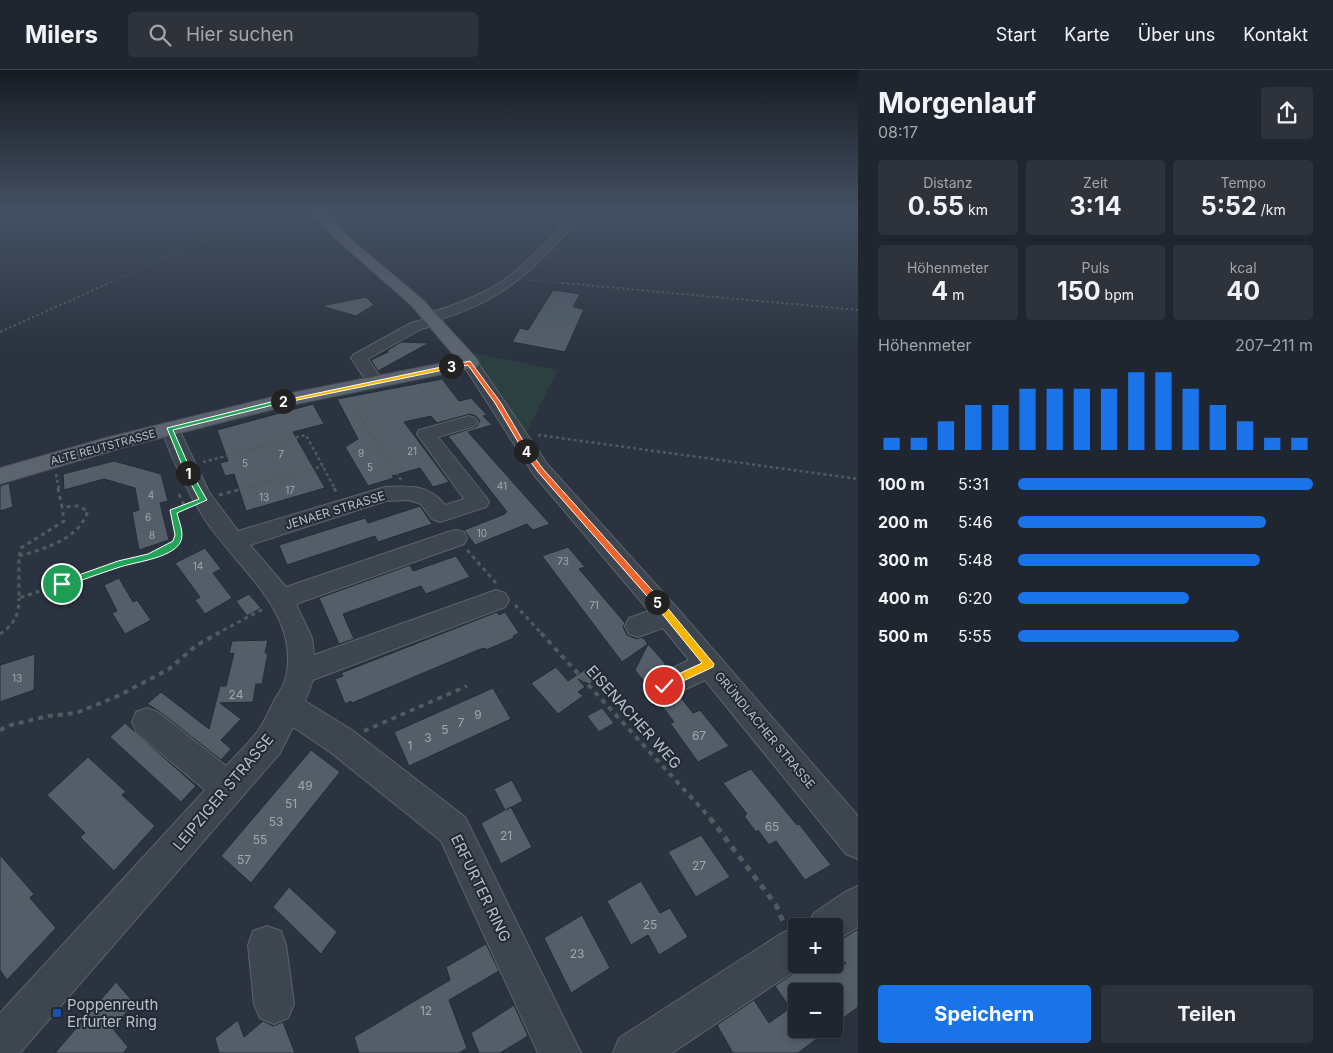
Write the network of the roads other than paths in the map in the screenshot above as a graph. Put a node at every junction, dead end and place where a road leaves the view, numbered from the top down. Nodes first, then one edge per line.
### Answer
1 (364, 259) edge
2 (535, 259) edge
3 (433, 319) junction
4 (470, 363) junction
5 (375, 381) junction
6 (469, 422) dead end
7 (170, 429) junction
8 (0, 476) edge
9 (456, 538) road end
10 (234, 541) junction
11 (504, 598) road end
12 (281, 599) junction
13 (668, 615) junction
14 (638, 626) dead end
15 (709, 664) junction
16 (302, 672) junction
17 (664, 686) dead end
18 (287, 706) junction
19 (147, 722) dead end
20 (228, 788) junction
21 (858, 842) edge
22 (858, 905) edge
23 (839, 918) edge
24 (267, 945) dead end
25 (788, 952) edge
26 (274, 1004) dead end
27 (0, 1044) edge
28 (560, 1053) edge
29 (634, 1053) edge

1 - 3 main road, GRÜNDLACHER STRASSE
2 - 3 street
3 - 4 main road, GRÜNDLACHER STRASSE
3 - 5 street
4 - 5 main road, ALTE REUTSTRASSE
4 - 13 street, GRÜNDLACHER STRASSE
5 - 7 main road, ALTE REUTSTRASSE
6 - 10 street, JENAER STRASSE
7 - 8 main road, ALTE REUTSTRASSE
7 - 10 street, LEIPZIGER STRASSE
9 - 12 street
10 - 12 street, LEIPZIGER STRASSE
11 - 16 street
12 - 16 street, LEIPZIGER STRASSE
13 - 14 street
13 - 15 street, GRÜNDLACHER STRASSE
15 - 17 street
15 - 21 street, GRÜNDLACHER STRASSE
16 - 18 street, LEIPZIGER STRASSE
18 - 20 street, LEIPZIGER STRASSE
18 - 28 street, ERFURTER RING
19 - 20 street
20 - 27 street, LEIPZIGER STRASSE
22 - 23 street
24 - 26 street
25 - 29 street

